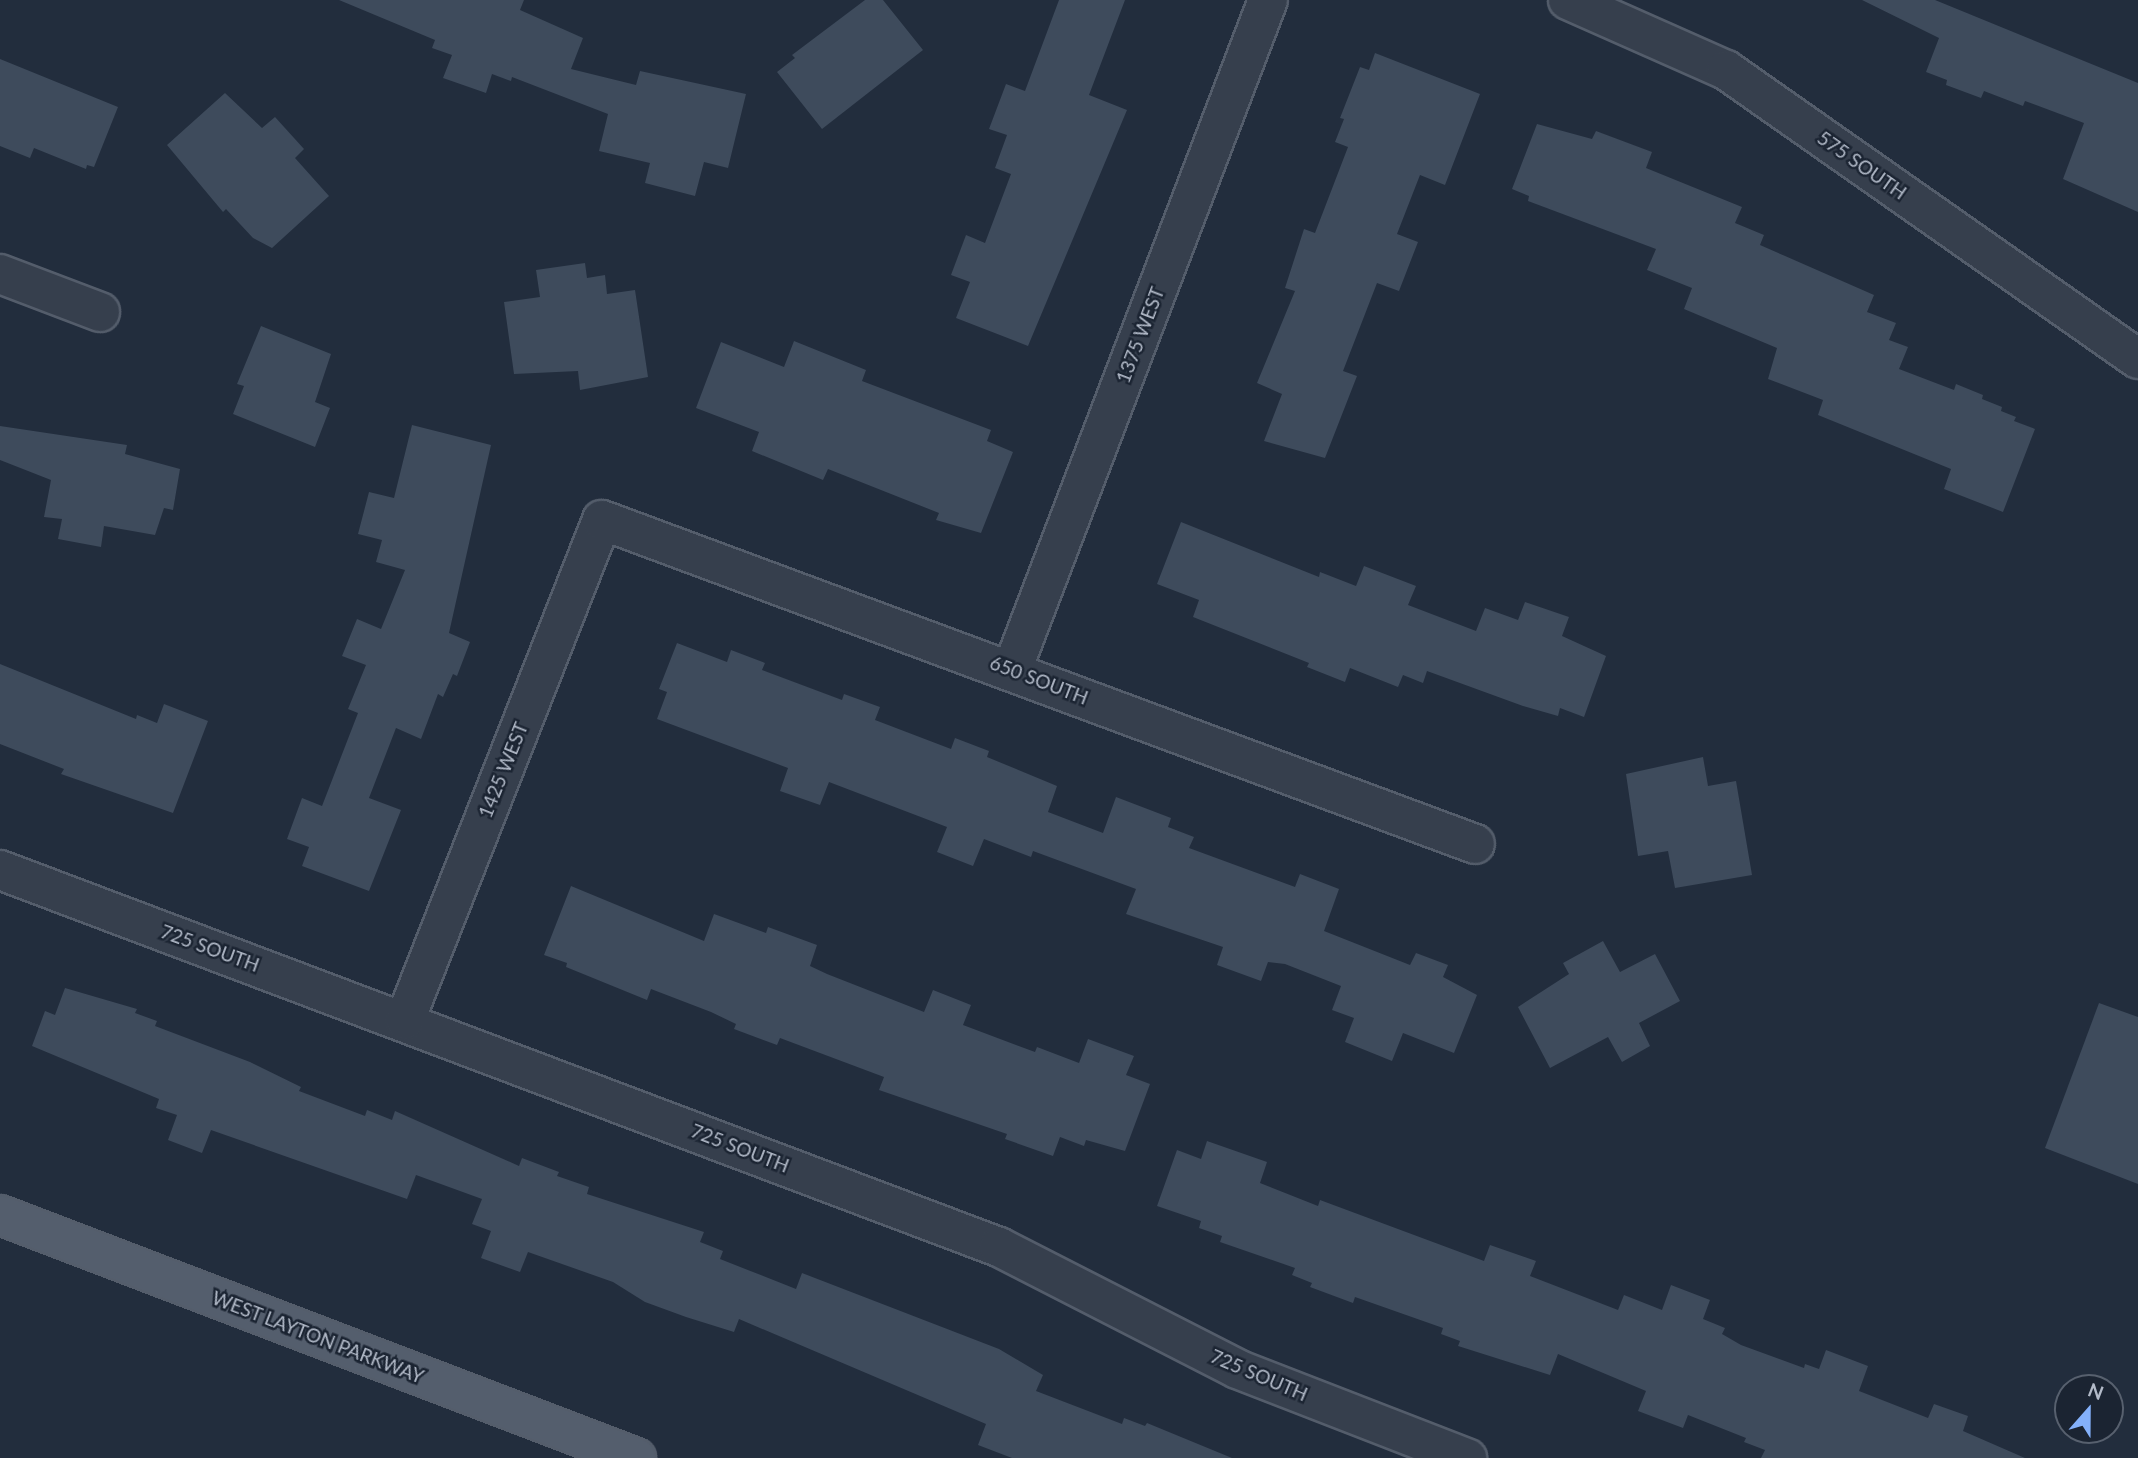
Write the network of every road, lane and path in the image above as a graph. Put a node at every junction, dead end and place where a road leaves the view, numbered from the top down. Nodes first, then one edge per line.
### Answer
1 (1268, 0) edge
2 (1568, 0) edge
3 (0, 274) edge
4 (100, 313) dead end
5 (2138, 359) edge
6 (602, 520) joint
7 (1012, 670) junction
8 (1475, 844) dead end
9 (0, 870) edge
10 (405, 1020) junction
11 (0, 1216) edge
12 (636, 1458) edge
13 (1467, 1458) edge

1 - 7 street, 1375 WEST
2 - 5 street, 575 SOUTH
3 - 4 street
6 - 7 street, 650 SOUTH
6 - 10 street, 1425 WEST
7 - 8 street, 650 SOUTH
9 - 10 street, 725 SOUTH
10 - 13 street, 725 SOUTH
11 - 12 main road, WEST LAYTON PARKWAY

